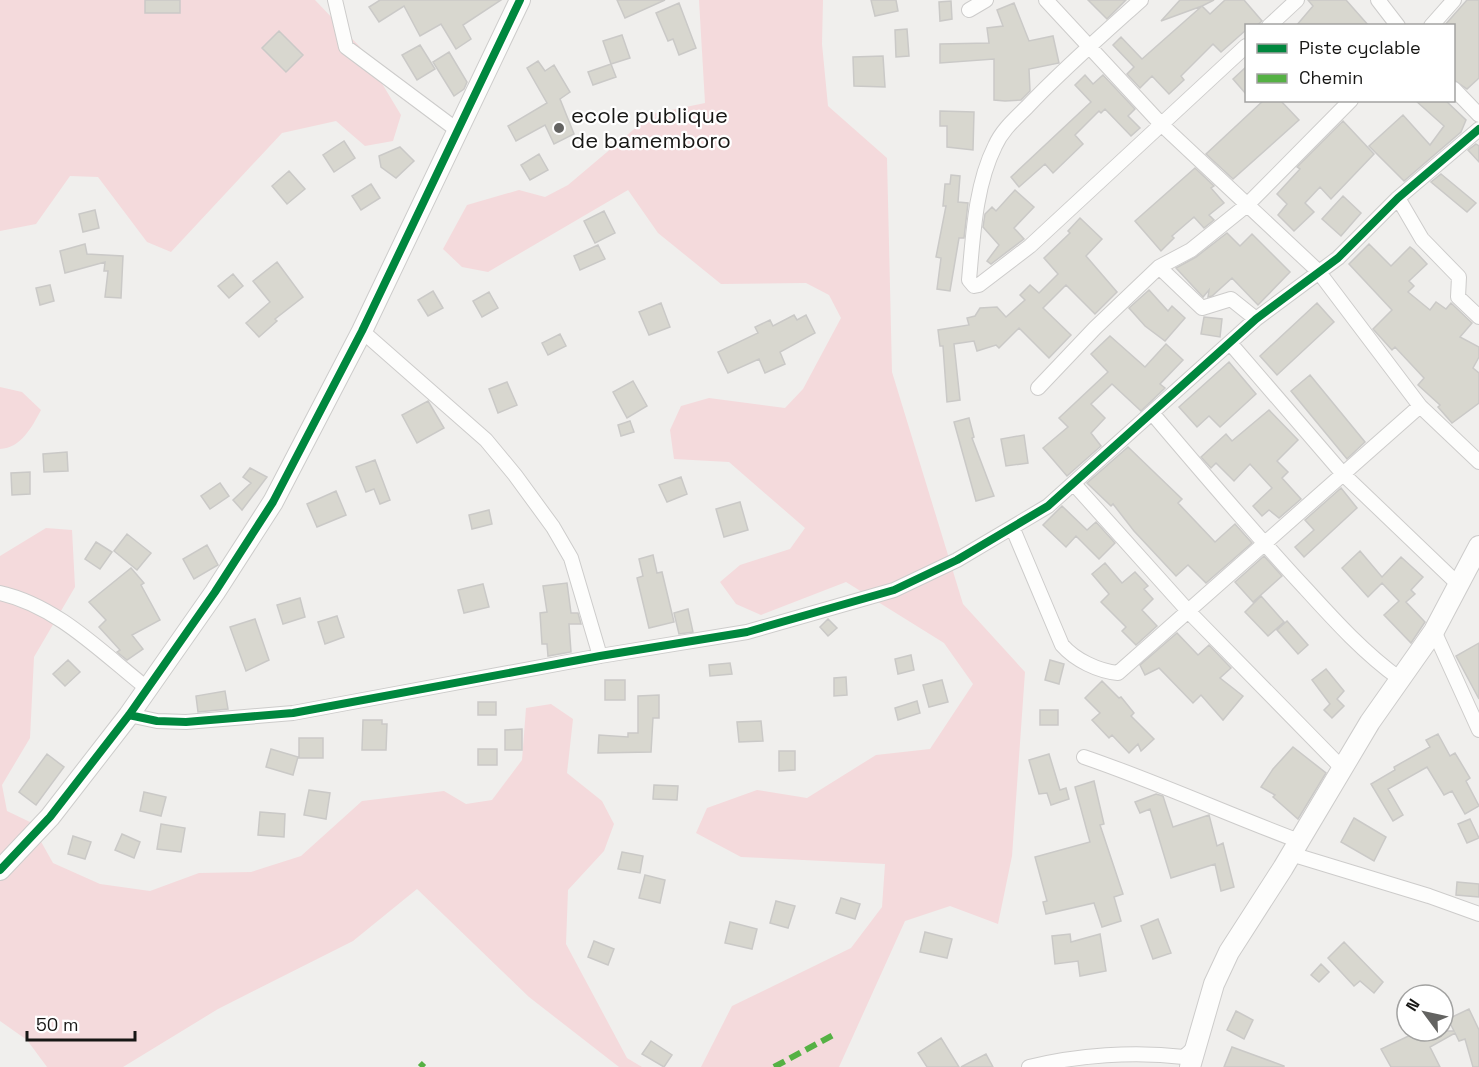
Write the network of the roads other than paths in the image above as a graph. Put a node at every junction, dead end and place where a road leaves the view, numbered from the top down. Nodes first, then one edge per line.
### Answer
1 (334, 0) edge
2 (520, 0) edge
3 (986, 0) edge
4 (1046, 0) edge
5 (1141, 0) edge
6 (1297, 0) edge
7 (1378, 0) edge
8 (1454, 0) edge
9 (969, 10) dead end
10 (1271, 24) edge
11 (1396, 24) edge
12 (1433, 24) edge
13 (1089, 46) junction
14 (1245, 47) edge
15 (1455, 90) edge
16 (1350, 102) edge
17 (1479, 116) edge
18 (1161, 124) junction
19 (1479, 129) edge
20 (457, 130) junction
21 (1398, 198) junction
22 (1247, 205) junction
23 (1159, 267) junction
24 (1318, 271) junction
25 (1479, 317) edge
26 (1256, 319) junction
27 (362, 331) junction
28 (1230, 343) junction
29 (1038, 388) dead end
30 (1420, 406) junction
31 (1152, 413) junction
32 (1479, 462) edge
33 (1343, 474) junction
34 (1074, 484) junction
35 (1012, 529) junction
36 (1264, 544) junction
37 (1479, 546) edge
38 (1460, 586) junction
39 (0, 593) edge
40 (1189, 612) junction
41 (1434, 631) junction
42 (600, 656) junction
43 (1400, 679) junction
44 (148, 689) junction
45 (129, 715) junction
46 (1479, 730) edge
47 (1084, 757) dead end
48 (1342, 768) junction
49 (1295, 848) junction
50 (0, 870) edge
51 (1479, 914) edge
52 (1195, 1047) junction
53 (1029, 1067) edge
54 (1190, 1067) edge

1 - 20 street
2 - 20 street
3 - 9 street
4 - 13 street
5 - 13 street
6 - 10 street
7 - 11 street
8 - 12 street
13 - 18 street
13 - 18 street
14 - 18 street
15 - 17 street
16 - 22 street
18 - 22 street
19 - 21 street
20 - 27 street
21 - 24 street
21 - 25 street
22 - 23 street
22 - 24 street
23 - 26 street
23 - 29 street
24 - 26 street
24 - 30 street
26 - 28 street
27 - 42 street
27 - 44 street
28 - 31 street
28 - 33 street
30 - 32 street
30 - 33 street
31 - 34 street
31 - 36 street
33 - 36 street
33 - 38 street
34 - 35 street
34 - 40 street
35 - 40 street
35 - 42 street
36 - 40 street
36 - 43 street
37 - 38 street
38 - 41 street
39 - 44 street
40 - 48 street
41 - 43 street
41 - 46 street
42 - 45 street
43 - 48 street
44 - 45 street
45 - 50 street
47 - 49 street
48 - 49 street
49 - 51 street
49 - 52 street
52 - 53 street
52 - 54 street

